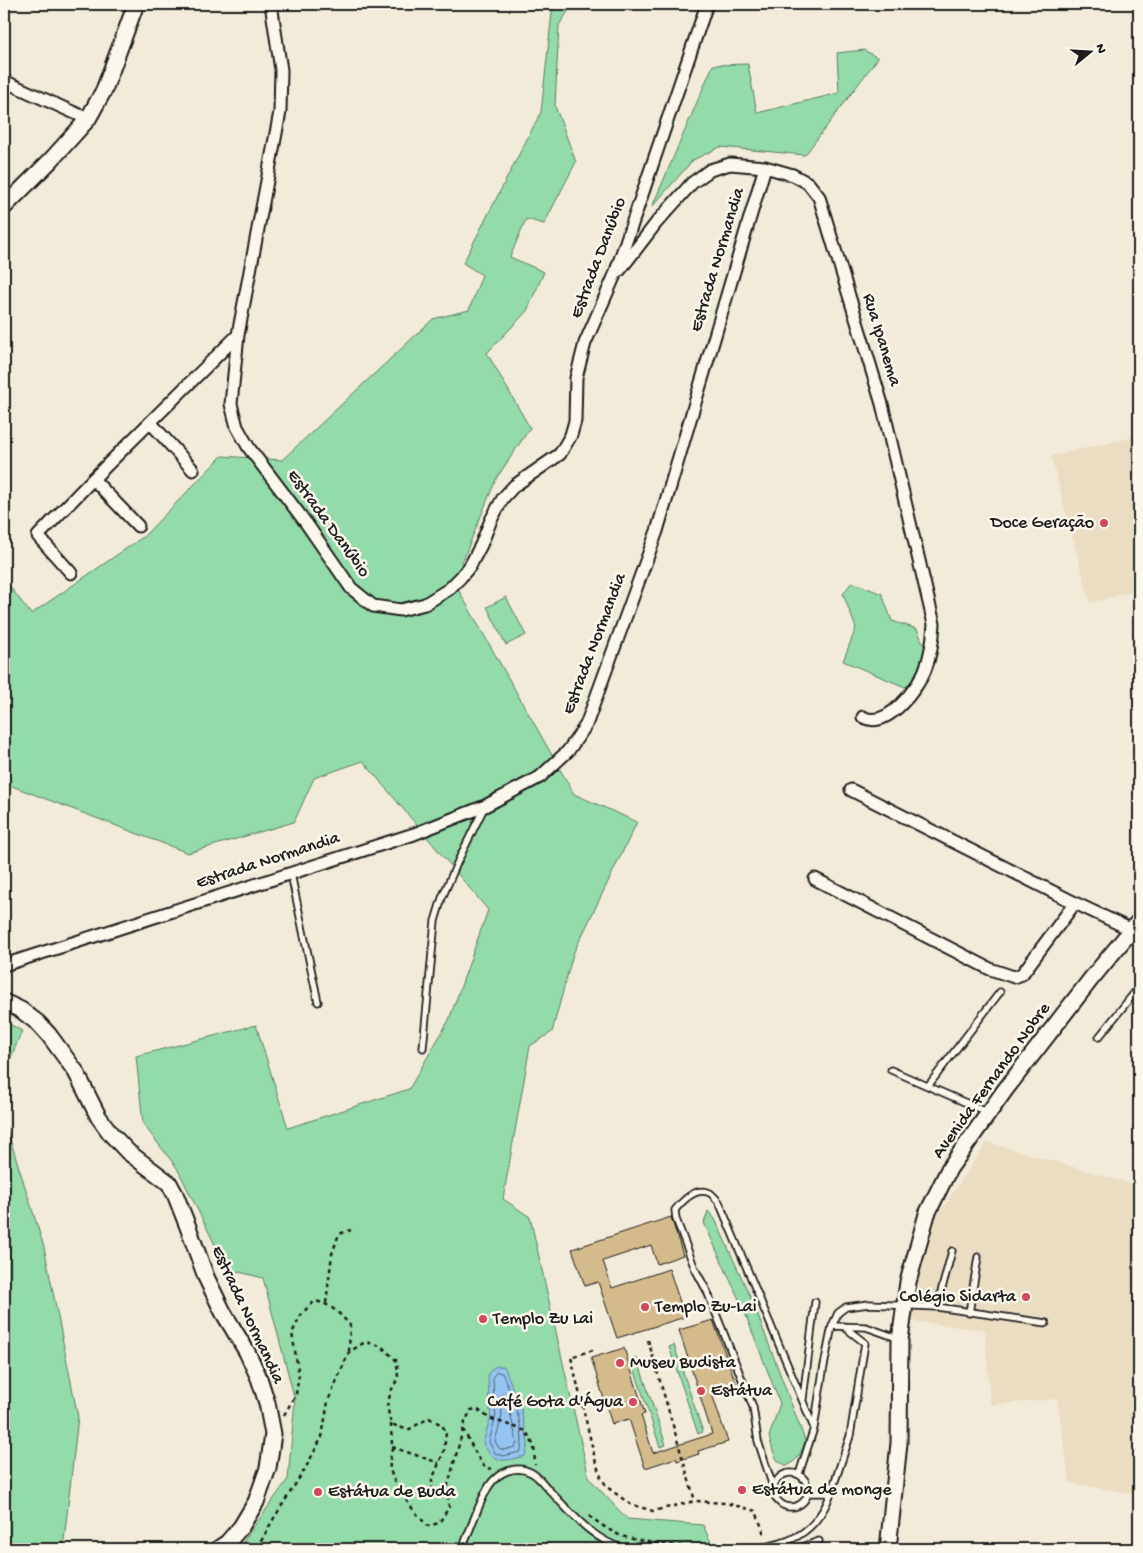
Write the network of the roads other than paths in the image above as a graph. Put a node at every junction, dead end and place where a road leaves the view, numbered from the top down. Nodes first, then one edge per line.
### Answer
1 (136, 4) edge
2 (272, 4) edge
3 (708, 4) edge
4 (4, 81) edge
5 (88, 119) junction
6 (765, 166) junction
7 (4, 207) edge
8 (614, 277) junction
9 (238, 335) junction
10 (150, 422) junction
11 (193, 470) dead end
12 (93, 479) junction
13 (138, 526) dead end
14 (71, 573) dead end
15 (863, 718) dead end
16 (851, 790) dead end
17 (484, 806) junction
18 (291, 874) junction
19 (815, 879) dead end
20 (1075, 903) junction
21 (1137, 929) edge
22 (4, 965) edge
23 (1139, 988) edge
24 (1000, 992) dead end
25 (4, 1002) edge
26 (318, 1002) dead end
27 (1099, 1037) dead end
28 (423, 1048) dead end
29 (891, 1070) dead end
30 (928, 1086) junction
31 (989, 1113) junction
32 (952, 1251) dead end
33 (978, 1257) dead end
34 (815, 1302) dead end
35 (904, 1306) junction
36 (937, 1307) junction
37 (969, 1312) junction
38 (1046, 1323) dead end
39 (832, 1326) junction
40 (843, 1326) junction
41 (900, 1340) junction
42 (803, 1400) junction
43 (814, 1428) junction
44 (799, 1474) junction
45 (774, 1490) junction
46 (808, 1493) junction
47 (831, 1493) junction
48 (819, 1541) dead end
49 (742, 1547) edge
50 (218, 1549) edge
51 (462, 1549) edge
52 (625, 1549) edge
53 (797, 1549) edge
54 (888, 1549) edge

1 - 5 street
2 - 9 street, Estrada Danúbio
3 - 8 street, Estrada Danúbio
4 - 5 street
5 - 7 street
6 - 8 street, Rua Ipanema
6 - 15 street, Rua Ipanema
6 - 17 street, Estrada Normandia
8 - 9 street, Estrada Danúbio
9 - 10 street
10 - 11 street
10 - 12 street
12 - 13 street
12 - 14 street
16 - 20 street
17 - 18 street, Estrada Normandia
17 - 28 lane
18 - 22 street, Estrada Normandia
18 - 26 lane
19 - 20 street
20 - 21 street
21 - 31 street, Avenida Fernando Nobre
23 - 27 lane
24 - 30 lane
25 - 50 street, Estrada Normandia
29 - 30 lane
30 - 31 lane
31 - 35 street, Avenida Fernando Nobre
32 - 36 lane
33 - 37 lane
34 - 42 lane
35 - 36 lane
35 - 39 lane
35 - 41 street, Avenida Fernando Nobre
36 - 37 lane
37 - 38 lane
39 - 40 lane
39 - 43 lane
40 - 41 lane
40 - 47 lane
41 - 54 street, Avenida Fernando Nobre
42 - 43 lane
42 - 45 lane
43 - 44 lane
44 - 45 lane
44 - 46 lane
45 - 46 lane
46 - 47 lane
47 - 49 lane
48 - 53 lane
51 - 52 lane

